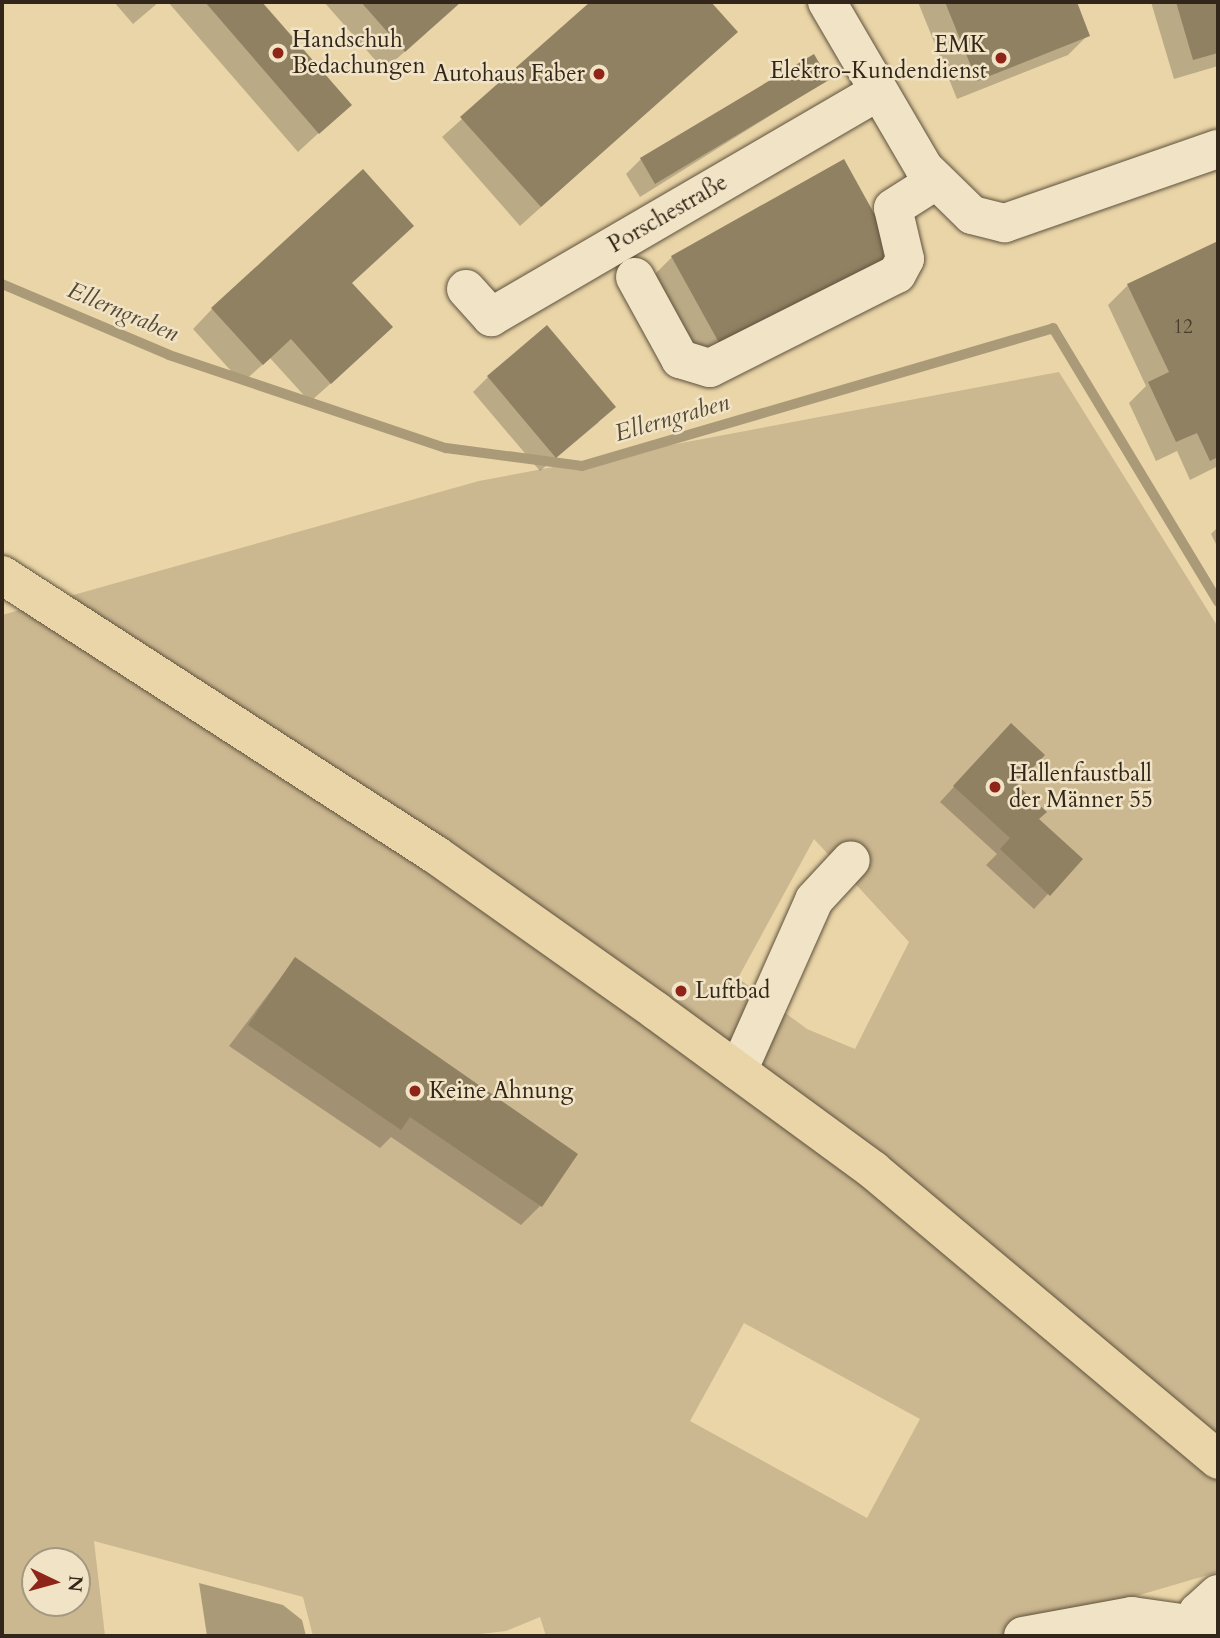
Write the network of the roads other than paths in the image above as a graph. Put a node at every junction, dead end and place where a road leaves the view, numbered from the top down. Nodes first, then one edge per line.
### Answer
1 (827, 2) edge
2 (878, 92) junction
3 (1218, 149) edge
4 (934, 182) junction
5 (635, 277) dead end
6 (466, 289) dead end
7 (2, 575) edge
8 (851, 860) dead end
9 (738, 1071) junction
10 (1218, 1460) edge
11 (1218, 1594) edge
12 (1196, 1630) edge
13 (1023, 1636) edge

1 - 2 street
2 - 4 street
2 - 6 street, Porschestraße
3 - 4 street
4 - 5 street
7 - 9 main road
8 - 9 street
9 - 10 main road
11 - 12 street
12 - 13 street

